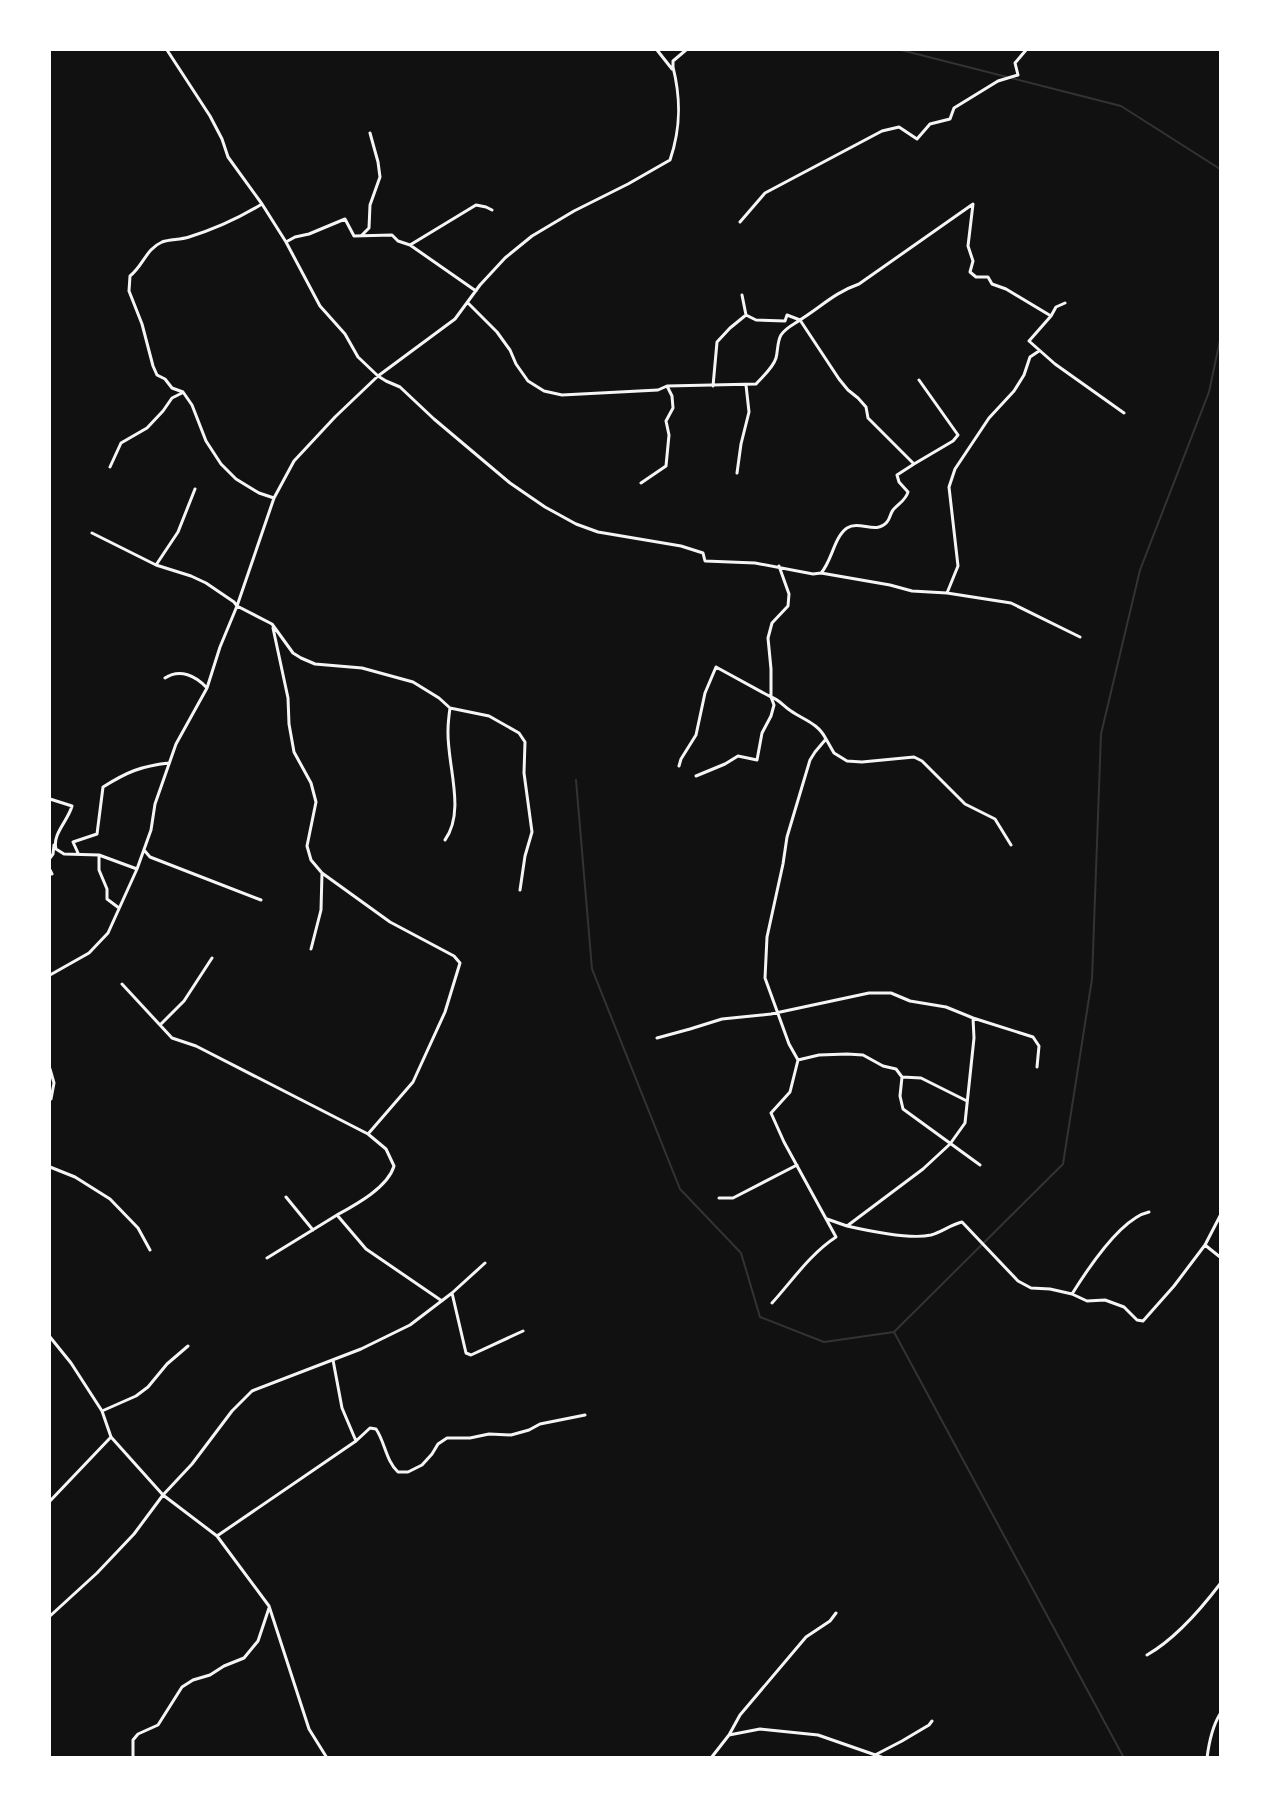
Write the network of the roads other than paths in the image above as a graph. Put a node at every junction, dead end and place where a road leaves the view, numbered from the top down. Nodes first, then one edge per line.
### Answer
1 (167, 50) edge
2 (657, 50) edge
3 (686, 50) edge
4 (1026, 50) edge
5 (674, 72) junction
6 (370, 133) dead end
7 (262, 204) junction
8 (492, 210) dead end
9 (740, 222) dead end
10 (362, 236) junction
11 (286, 242) junction
12 (411, 245) junction
13 (476, 291) junction
14 (742, 295) dead end
15 (468, 303) junction
16 (1065, 303) dead end
17 (746, 315) junction
18 (1051, 315) junction
19 (800, 320) junction
20 (1039, 351) junction
21 (378, 376) junction
22 (919, 380) dead end
23 (746, 385) junction
24 (668, 386) junction
25 (713, 386) junction
26 (183, 392) junction
27 (1124, 413) dead end
28 (914, 464) junction
29 (110, 467) dead end
30 (737, 473) dead end
31 (641, 483) dead end
32 (195, 489) dead end
33 (274, 498) junction
34 (92, 533) dead end
35 (156, 565) junction
36 (779, 566) junction
37 (821, 573) junction
38 (947, 593) junction
39 (237, 606) junction
40 (272, 624) junction
41 (1080, 637) dead end
42 (165, 678) dead end
43 (207, 688) junction
44 (771, 697) junction
45 (450, 708) junction
46 (826, 739) junction
47 (169, 763) junction
48 (679, 766) dead end
49 (696, 776) dead end
50 (50, 799) edge
51 (445, 840) dead end
52 (54, 843) junction
53 (1011, 845) dead end
54 (144, 850) junction
55 (78, 854) junction
56 (99, 855) junction
57 (50, 858) edge
58 (136, 869) junction
59 (50, 870) edge
60 (322, 873) junction
61 (52, 874) dead end
62 (520, 890) dead end
63 (261, 900) dead end
64 (119, 908) junction
65 (311, 949) dead end
66 (212, 958) dead end
67 (50, 975) edge
68 (122, 984) dead end
69 (777, 1012) junction
70 (973, 1018) junction
71 (160, 1025) junction
72 (657, 1038) dead end
73 (798, 1060) junction
74 (1037, 1067) dead end
75 (50, 1069) edge
76 (902, 1077) junction
77 (51, 1099) edge
78 (967, 1101) junction
79 (368, 1134) junction
80 (950, 1144) junction
81 (980, 1165) dead end
82 (797, 1166) junction
83 (50, 1167) edge
84 (286, 1197) dead end
85 (719, 1198) dead end
86 (1149, 1212) dead end
87 (338, 1215) junction
88 (1221, 1216) edge
89 (825, 1218) junction
90 (847, 1226) junction
91 (313, 1230) junction
92 (1205, 1245) junction
93 (150, 1250) dead end
94 (1221, 1257) edge
95 (267, 1258) dead end
96 (485, 1263) dead end
97 (452, 1293) junction
98 (1072, 1294) junction
99 (442, 1301) junction
100 (772, 1304) dead end
101 (523, 1331) dead end
102 (50, 1337) edge
103 (188, 1346) dead end
104 (333, 1360) junction
105 (102, 1411) junction
106 (585, 1415) dead end
107 (111, 1437) junction
108 (356, 1440) junction
109 (163, 1495) junction
110 (50, 1501) edge
111 (217, 1536) junction
112 (1221, 1584) edge
113 (269, 1606) junction
114 (836, 1614) dead end
115 (50, 1616) edge
116 (1147, 1654) dead end
117 (1221, 1714) edge
118 (932, 1721) dead end
119 (729, 1735) junction
120 (875, 1755) junction
121 (133, 1758) edge
122 (327, 1758) edge
123 (711, 1758) edge
124 (884, 1758) edge
125 (1208, 1758) edge

1 - 7 street
2 - 5 street
3 - 5 street
4 - 9 street
5 - 13 street
6 - 10 street
7 - 11 street
7 - 26 street
8 - 12 street
10 - 11 street
10 - 12 street
11 - 21 street
12 - 13 street
13 - 15 street
14 - 17 street
15 - 21 street
15 - 24 street
16 - 18 street
17 - 19 street
17 - 25 street
18 - 19 street
18 - 20 street
19 - 23 street
19 - 28 street
20 - 27 street
20 - 38 street
21 - 33 street
21 - 36 street
22 - 28 street
23 - 25 street
23 - 30 street
24 - 25 street
24 - 31 street
26 - 29 street
26 - 33 street
28 - 37 street
32 - 35 street
33 - 39 street
34 - 35 street
35 - 39 street
36 - 37 street
36 - 44 street
37 - 38 street
38 - 41 street
39 - 40 street
39 - 43 street
40 - 45 street
40 - 60 street
42 - 43 street
43 - 47 street
44 - 46 street
44 - 48 street
44 - 49 street
45 - 51 street
45 - 62 street
46 - 53 street
46 - 69 street
47 - 54 street
47 - 55 street
50 - 52 street
52 - 55 street
52 - 57 street
54 - 58 street
54 - 63 street
55 - 56 street
56 - 58 street
56 - 64 street
58 - 64 street
59 - 61 street
60 - 65 street
60 - 79 street
64 - 67 street
66 - 71 street
68 - 71 street
69 - 70 street
69 - 72 street
69 - 73 street
70 - 74 street
70 - 78 street
71 - 79 street
73 - 76 street
73 - 82 street
75 - 77 street
76 - 78 street
76 - 80 street
78 - 80 street
79 - 87 street
80 - 81 street
80 - 90 street
82 - 85 street
82 - 89 street
83 - 93 street
84 - 91 street
86 - 98 street
87 - 91 street
87 - 99 street
88 - 92 street
89 - 90 street
89 - 100 street
90 - 98 street
91 - 95 street
92 - 94 street
92 - 98 street
96 - 97 street
97 - 99 street
97 - 101 street
99 - 104 street
102 - 105 street
103 - 105 street
104 - 108 street
104 - 109 street
105 - 107 street
106 - 108 street
107 - 109 street
107 - 110 street
108 - 111 street
109 - 111 street
109 - 115 street
111 - 113 street
112 - 116 street
113 - 121 street
113 - 122 street
114 - 119 street
117 - 125 street
118 - 120 street
119 - 120 street
119 - 123 street
120 - 124 street

